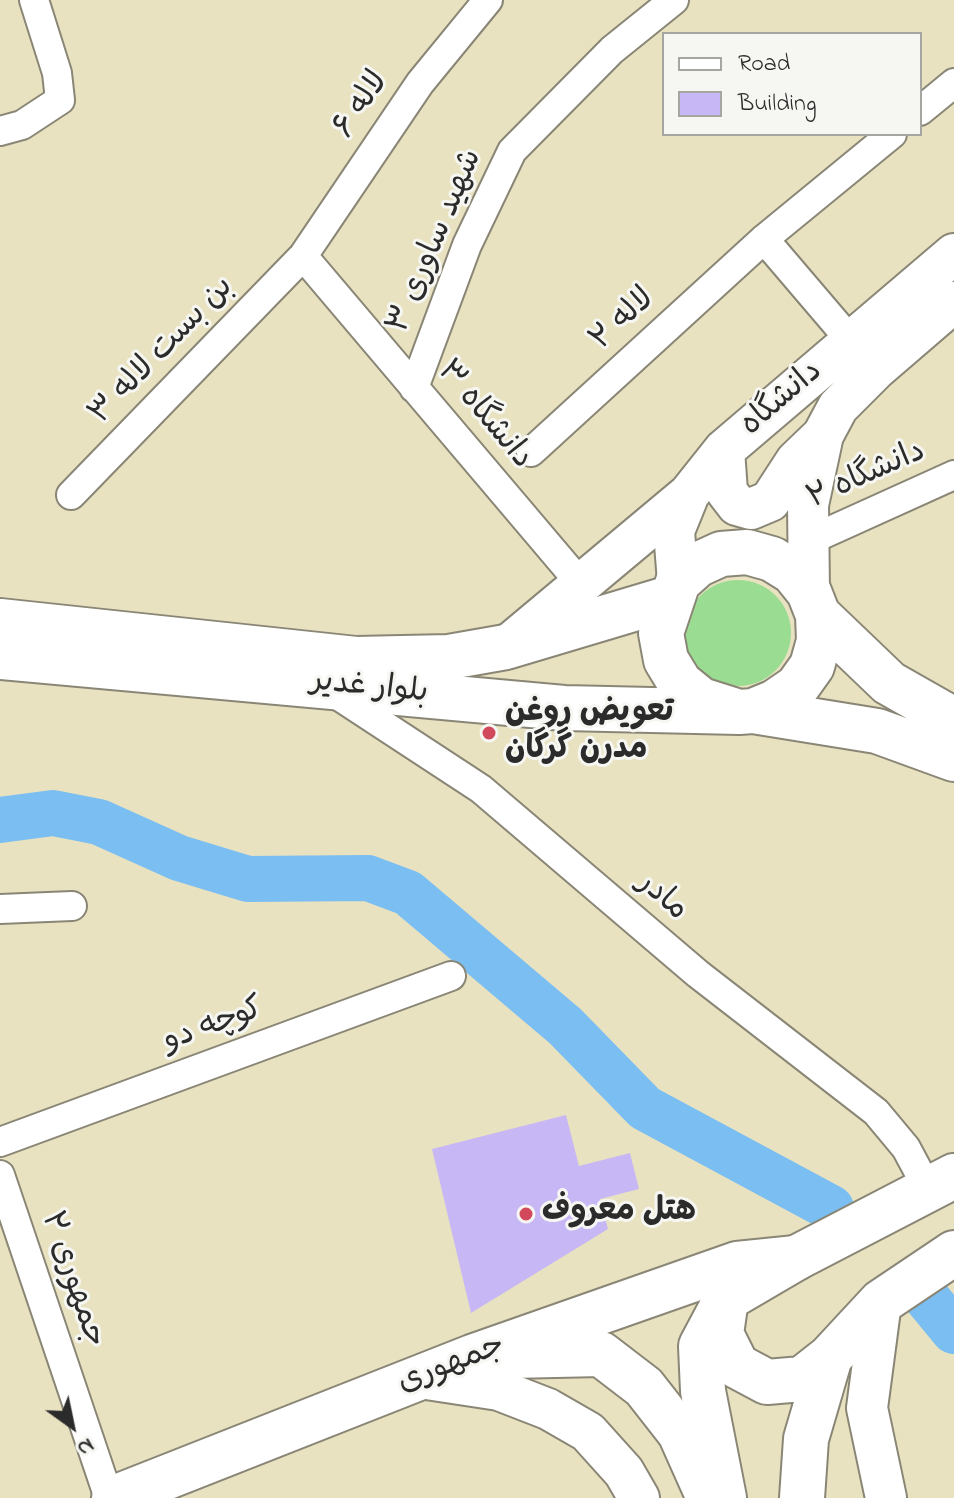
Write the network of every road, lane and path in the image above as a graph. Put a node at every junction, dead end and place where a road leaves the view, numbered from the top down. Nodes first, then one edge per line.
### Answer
1 (34, 0) edge
2 (488, 0) edge
3 (674, 0) edge
4 (954, 83) edge
5 (922, 109) edge
6 (0, 131) edge
7 (890, 136) edge
8 (764, 239) junction
9 (954, 254) edge
10 (303, 256) junction
11 (954, 302) edge
12 (851, 341) junction
13 (414, 388) junction
14 (823, 435) junction
15 (724, 450) junction
16 (531, 452) dead end
17 (954, 475) edge
18 (689, 494) junction
19 (71, 495) dead end
20 (808, 541) junction
21 (581, 584) junction
22 (674, 590) junction
23 (814, 604) junction
24 (0, 621) edge
25 (506, 647) junction
26 (0, 657) edge
27 (321, 684) junction
28 (746, 712) junction
29 (954, 720) edge
30 (954, 759) edge
31 (72, 906) dead end
32 (0, 909) edge
33 (451, 976) dead end
34 (0, 1142) edge
35 (0, 1175) edge
36 (942, 1183) edge
37 (954, 1253) edge
38 (796, 1258) junction
39 (726, 1299) junction
40 (881, 1302) junction
41 (472, 1357) junction
42 (830, 1357) junction
43 (420, 1378) junction
44 (111, 1498) edge
45 (639, 1498) edge
46 (709, 1498) edge
47 (724, 1498) edge
48 (802, 1498) edge
49 (886, 1498) edge

1 - 6 street
2 - 10 street, لاله ۶
3 - 13 street, ۳ شهید ساوری
4 - 5 street
7 - 8 street, ۲ لاله
8 - 12 street
8 - 16 street, ۲ لاله
9 - 12 main road, دانشگاه
10 - 13 street, ۳ دانشگاه
10 - 19 street, بن بست لاله ۳
11 - 14 main road, دانشگاه
12 - 15 main road, دانشگاه
13 - 21 street, ۳ دانشگاه
14 - 15 main road
14 - 20 main road, دانشگاه
15 - 18 main road, دانشگاه
17 - 20 street, دانشگاه ۲
18 - 21 main road
18 - 22 main road, دانشگاه
20 - 23 main road, دانشگاه
21 - 25 main road
22 - 23 main road
22 - 25 main road, بلوار غدیر
22 - 28 main road
23 - 28 main road
23 - 29 main road
24 - 25 main road, بلوار غدیر
26 - 27 main road, بلوار غدیر
27 - 28 main road, بلوار غدیر
27 - 36 street, مادر
28 - 30 main road, بلوار غدیر
31 - 32 street
33 - 34 street, کوچه دو
35 - 44 street, ۲ جمهوری
36 - 38 main road
37 - 40 main road
38 - 39 main road
38 - 41 main road, جمهوری
39 - 42 main road
39 - 47 main road
40 - 42 main road
40 - 49 main road
41 - 43 main road, جمهوری
41 - 46 main road
42 - 48 main road
43 - 44 main road, جمهوری
43 - 45 main road

